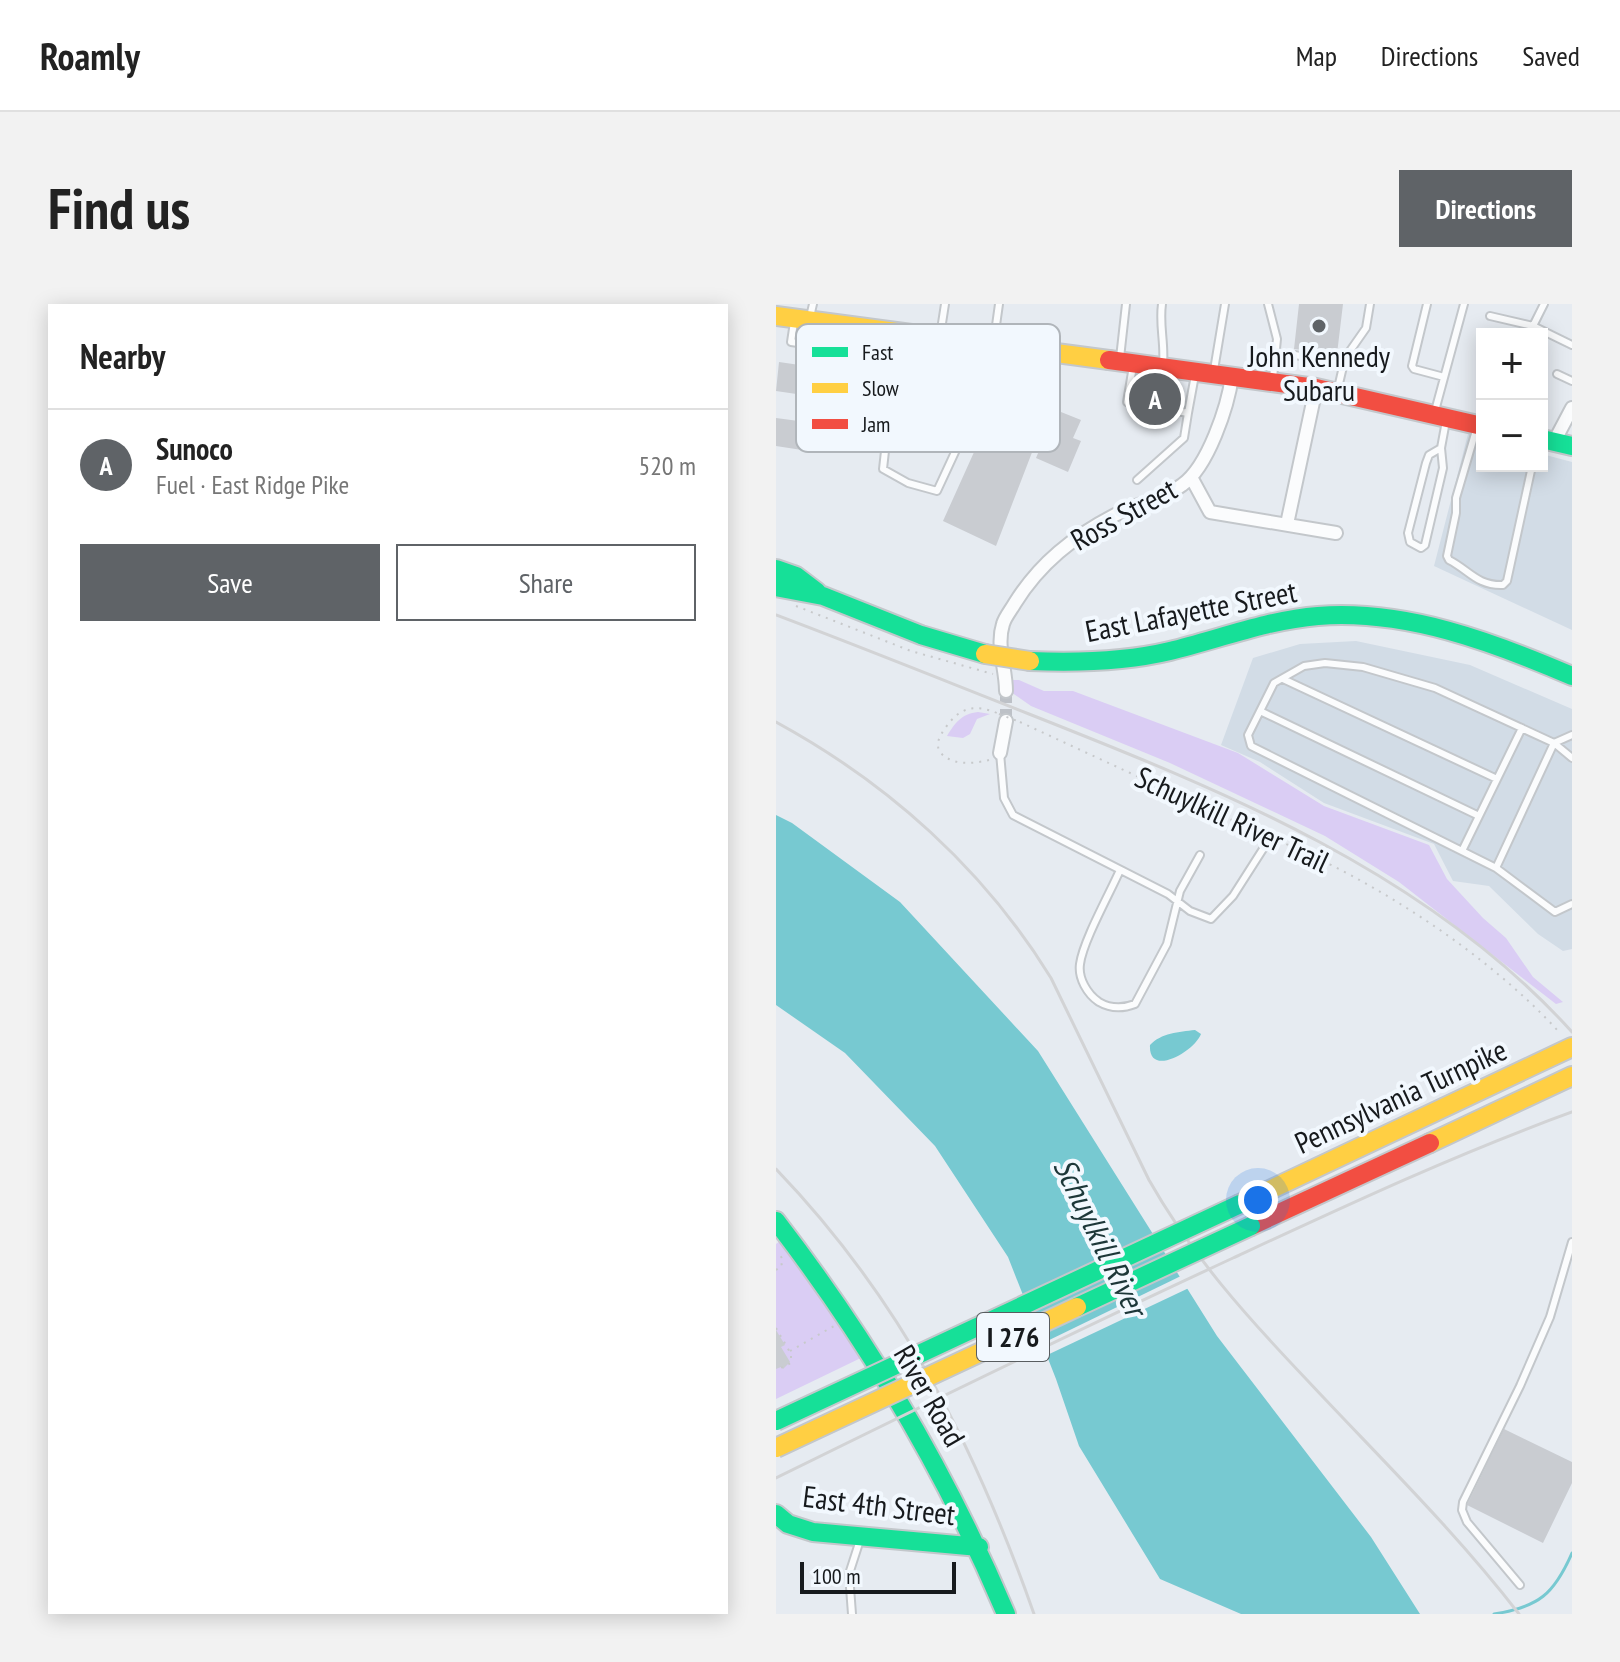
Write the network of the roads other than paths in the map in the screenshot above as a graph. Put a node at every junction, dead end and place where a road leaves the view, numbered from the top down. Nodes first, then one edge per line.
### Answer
1 (945, 304) edge
2 (999, 304) edge
3 (1126, 304) edge
4 (1162, 304) edge
5 (1225, 304) edge
6 (1268, 304) edge
7 (1370, 304) edge
8 (1427, 304) edge
9 (1464, 304) edge
10 (1544, 304) edge
11 (792, 313) edge
12 (1490, 316) dead end
13 (856, 324) edge
14 (942, 324) edge
15 (997, 324) edge
16 (1533, 326) junction
17 (796, 343) edge
18 (1572, 345) edge
19 (1276, 352) junction
20 (1060, 353) edge
21 (1127, 362) junction
22 (1344, 363) junction
23 (1163, 367) junction
24 (1204, 372) junction
25 (1557, 374) dead end
26 (1232, 376) junction
27 (1444, 377) junction
28 (1272, 381) junction
29 (1572, 381) edge
30 (1316, 388) junction
31 (1338, 393) junction
32 (1572, 408) edge
33 (1188, 413) junction
34 (1441, 416) junction
35 (1476, 420) edge
36 (1476, 437) edge
37 (1556, 442) edge
38 (1441, 448) junction
39 (885, 452) edge
40 (955, 452) edge
41 (1531, 472) edge
42 (1191, 477) junction
43 (1137, 480) dead end
44 (1287, 524) junction
45 (1336, 533) dead end
46 (776, 569) edge
47 (781, 594) edge
48 (823, 596) junction
49 (1572, 676) edge
50 (1282, 679) junction
51 (1006, 691) tunnel mouth
52 (1260, 711) junction
53 (1002, 717) tunnel mouth
54 (1522, 728) junction
55 (1572, 735) edge
56 (1554, 743) junction
57 (1000, 753) joint
58 (1572, 758) edge
59 (1497, 779) junction
60 (1479, 816) junction
61 (1270, 838) road end
62 (1462, 851) junction
63 (1200, 855) dead end
64 (1496, 868) junction
65 (1120, 870) junction
66 (1179, 902) junction
67 (1572, 904) edge
68 (1566, 1046) edge
69 (1572, 1076) edge
70 (776, 1221) edge
71 (1572, 1242) edge
72 (776, 1421) edge
73 (776, 1448) edge
74 (776, 1514) edge
75 (862, 1537) junction
76 (979, 1547) junction
77 (1520, 1585) dead end
78 (852, 1614) edge
79 (1006, 1614) edge

1 - 14 lane
2 - 15 lane
3 - 21 lane
4 - 23 lane
5 - 24 lane
6 - 19 lane
7 - 22 lane
8 - 27 lane
9 - 27 lane
10 - 16 lane
11 - 13 main road
11 - 17 lane
12 - 16 lane
16 - 18 lane
19 - 22 lane
19 - 28 lane
20 - 21 main road
21 - 23 main road
21 - 33 lane
22 - 31 lane
23 - 24 main road
24 - 26 main road
24 - 33 lane
25 - 29 lane
26 - 28 main road
26 - 42 street, Ross Street
27 - 34 lane
28 - 30 main road
30 - 31 main road
30 - 44 street
31 - 34 main road
32 - 37 street
33 - 43 lane
34 - 35 main road
34 - 38 lane
36 - 41 lane
38 - 38 lane
39 - 40 lane
42 - 44 street
42 - 51 street, Ross Street
44 - 45 street
46 - 48 main road, East Lafayette Street
47 - 48 main road, East Lafayette Street
48 - 49 main road, East Lafayette Street, bridge
50 - 52 lane
50 - 54 lane
50 - 59 lane
52 - 60 lane
52 - 62 lane
53 - 57 street
54 - 56 lane
54 - 59 lane
55 - 56 lane
56 - 58 lane
56 - 64 lane
57 - 65 lane
59 - 60 lane
60 - 62 lane
61 - 66 lane
62 - 64 lane
63 - 66 lane
64 - 67 lane
65 - 66 lane
65 - 66 lane
68 - 72 main road, Pennsylvania Turnpike / I 276, bridge
69 - 73 main road, Pennsylvania Turnpike / I 276, bridge
70 - 76 main road, River Road
71 - 77 lane
74 - 75 main road, East 4th Street
75 - 76 main road, East 4th Street
75 - 78 lane
76 - 79 main road, River Road

